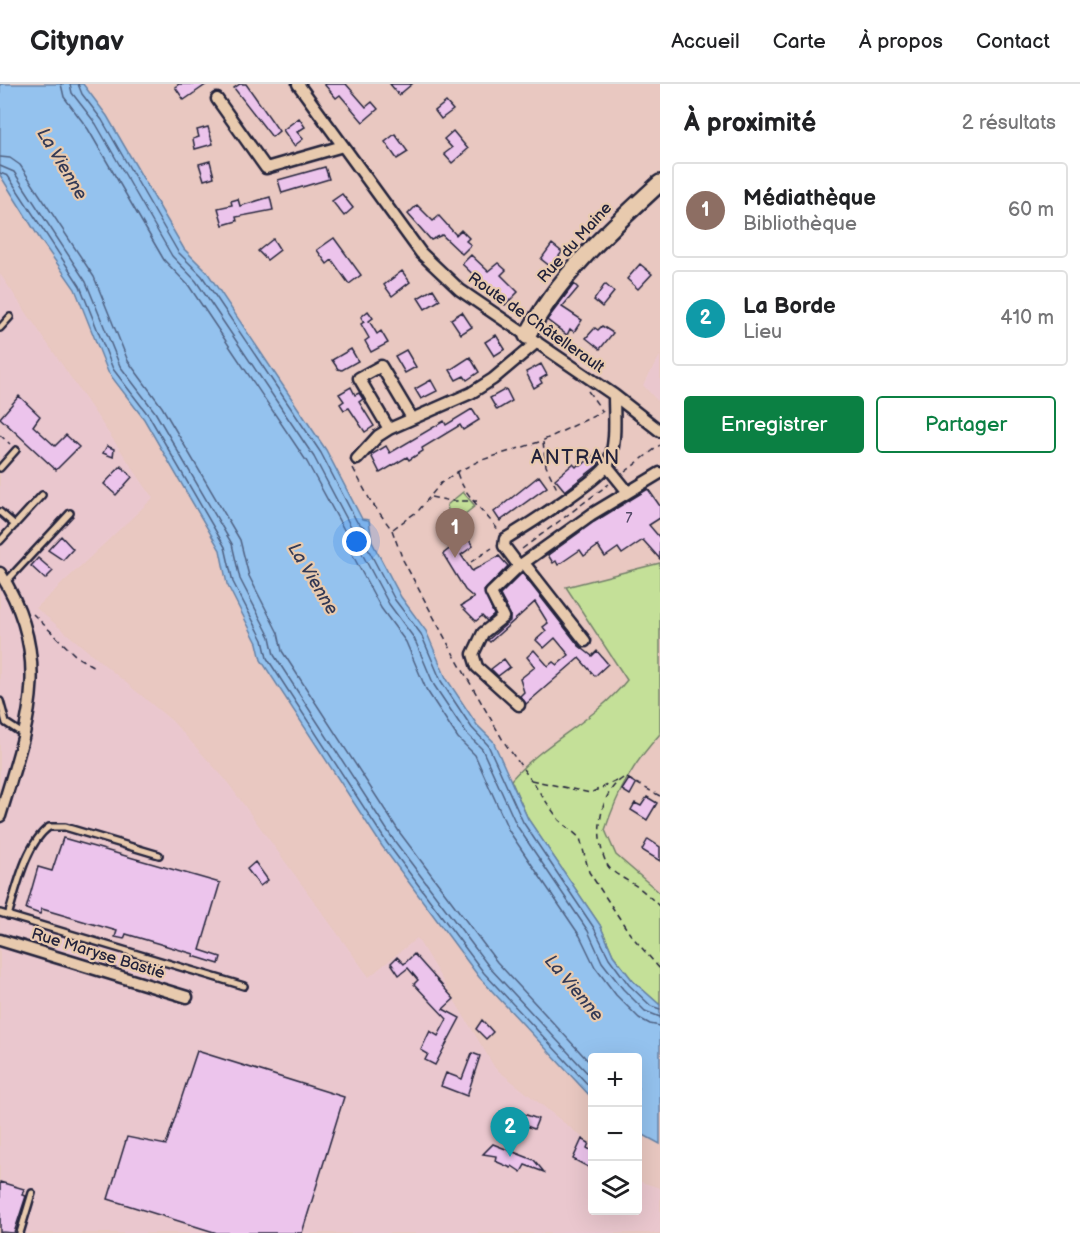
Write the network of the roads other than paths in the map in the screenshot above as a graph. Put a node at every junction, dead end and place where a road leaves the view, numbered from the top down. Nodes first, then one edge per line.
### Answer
1 (298, 84) edge
2 (217, 99) dead end
3 (343, 146) junction
4 (660, 183) edge
5 (10, 317) dead end
6 (0, 328) edge
7 (532, 339) junction
8 (614, 394) junction
9 (412, 418) junction
10 (389, 429) junction
11 (660, 431) edge
12 (16, 450) road end
13 (357, 459) road end
14 (607, 466) junction
15 (0, 468) edge
16 (660, 473) edge
17 (628, 492) junction
18 (42, 495) dead end
19 (0, 512) edge
20 (70, 513) dead end
21 (15, 525) junction
22 (0, 541) edge
23 (522, 565) junction
24 (3, 577) edge
25 (585, 641) dead end
26 (0, 701) edge
27 (519, 705) dead end
28 (25, 735) junction
29 (0, 816) edge
30 (159, 855) dead end
31 (0, 914) edge
32 (8, 916) junction
33 (0, 940) edge
34 (244, 986) dead end
35 (187, 997) dead end
36 (32, 1193) dead end
37 (20, 1233) edge

1 - 3 street, Route de Châtellerault
2 - 3 street
3 - 7 street, Route de Châtellerault
4 - 7 street, Rue du Maine
5 - 6 lane
7 - 8 street, Route de Châtellerault
7 - 9 street
8 - 11 street, Route de Châtellerault
8 - 14 street
9 - 10 street
9 - 10 street
10 - 13 street
12 - 15 lane
14 - 17 street
14 - 23 street
16 - 17 street
17 - 23 street
18 - 21 lane
19 - 21 lane
20 - 24 lane
21 - 22 lane
23 - 25 street
23 - 27 street
24 - 28 street
26 - 28 lane
28 - 29 street
30 - 32 lane
31 - 32 lane
32 - 34 lane
33 - 35 street, Rue Maryse Bastié
36 - 37 lane

